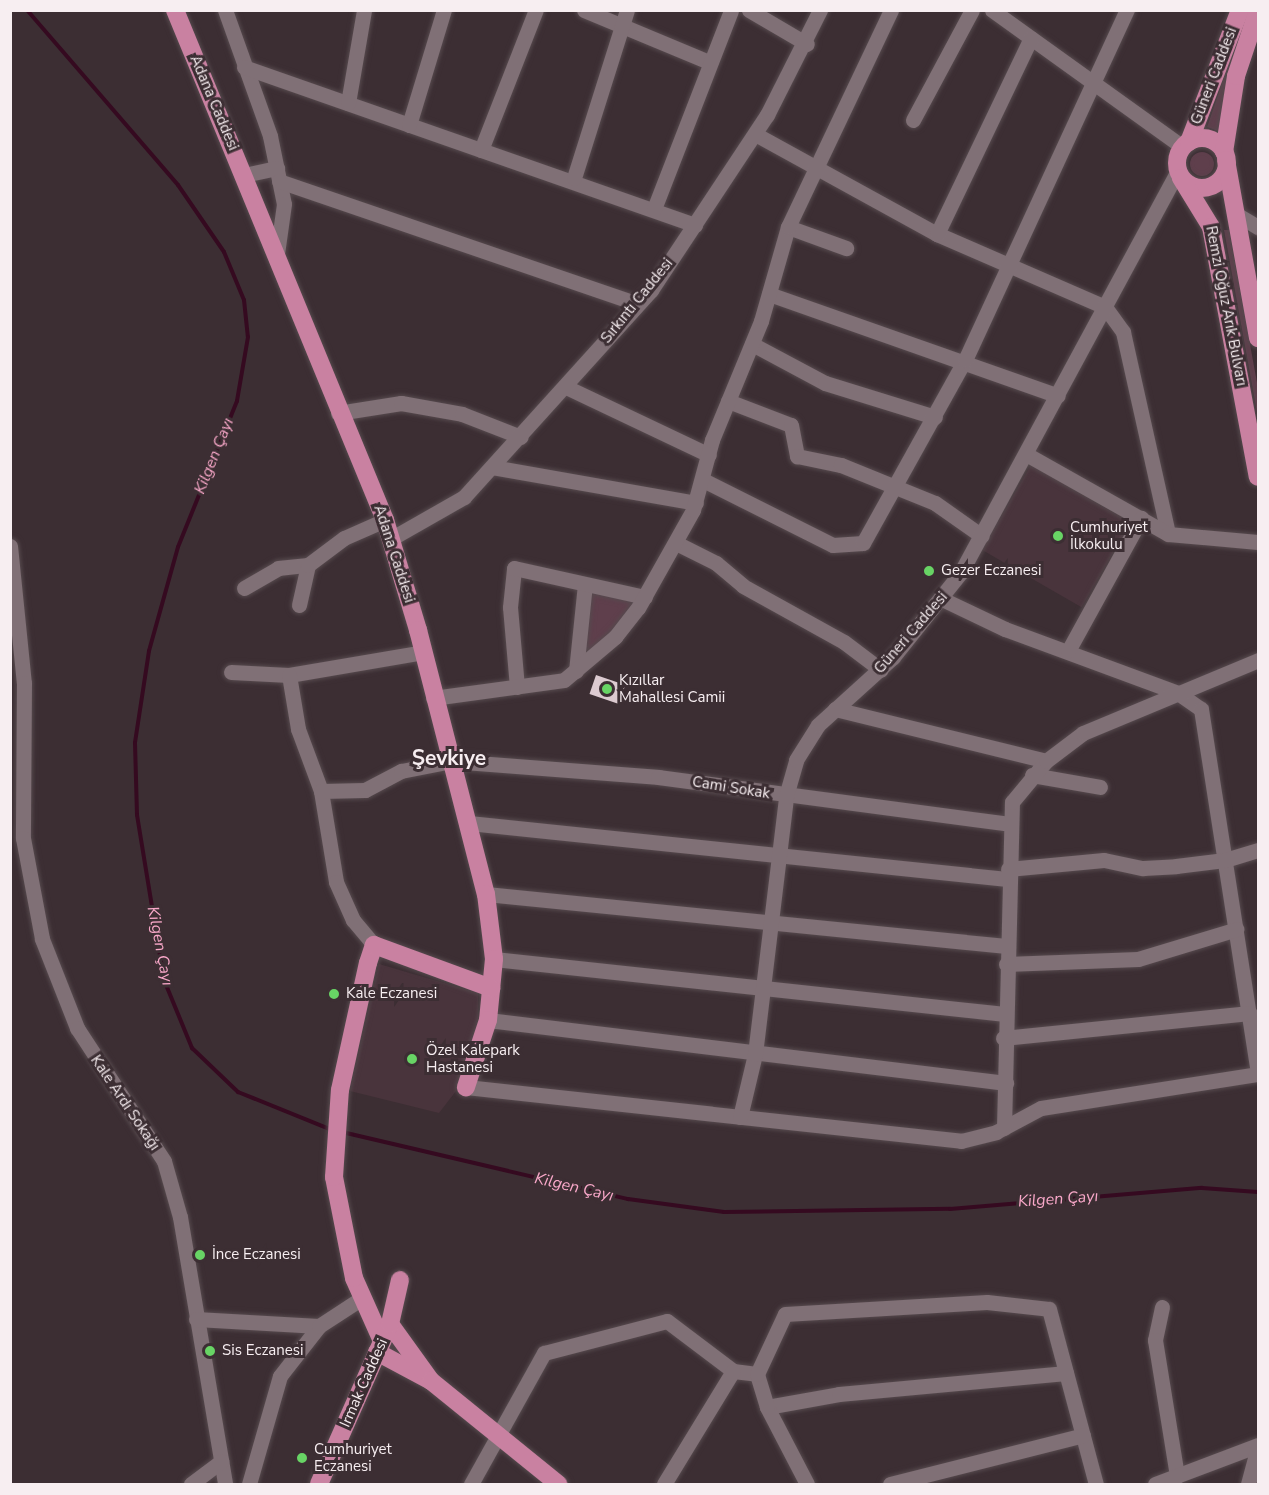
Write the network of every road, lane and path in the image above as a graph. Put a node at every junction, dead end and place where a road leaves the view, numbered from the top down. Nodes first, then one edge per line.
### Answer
1 (164, 10) edge
2 (175, 10) edge
3 (225, 10) edge
4 (364, 10) edge
5 (444, 10) edge
6 (536, 10) edge
7 (584, 10) edge
8 (627, 10) edge
9 (731, 10) edge
10 (749, 10) edge
11 (820, 10) edge
12 (891, 10) edge
13 (972, 10) edge
14 (1128, 10) edge
15 (1240, 10) edge
16 (1258, 10) edge
17 (994, 11) edge
18 (621, 27) junction
19 (1031, 38) junction
20 (807, 44) junction
21 (709, 62) junction
22 (244, 67) junction
23 (1096, 84) junction
24 (348, 104) junction
25 (913, 120) dead end
26 (409, 125) junction
27 (755, 134) junction
28 (1186, 144) junction
29 (481, 150) junction
30 (1225, 156) junction
31 (812, 168) junction
32 (1180, 174) junction
33 (244, 175) junction
34 (278, 175) junction
35 (574, 178) junction
36 (654, 209) junction
37 (1251, 219) edge
38 (695, 225) junction
39 (788, 227) junction
40 (937, 234) junction
41 (846, 248) dead end
42 (277, 254) junction
43 (1010, 265) junction
44 (769, 294) junction
45 (638, 304) junction
46 (1105, 307) junction
47 (300, 315) junction
48 (1258, 338) edge
49 (752, 344) junction
50 (965, 360) junction
51 (566, 387) junction
52 (1058, 396) junction
53 (728, 401) junction
54 (338, 412) junction
55 (935, 417) junction
56 (521, 437) junction
57 (709, 454) junction
58 (1026, 454) junction
59 (492, 467) junction
60 (1258, 477) edge
61 (703, 480) junction
62 (895, 489) junction
63 (696, 503) junction
64 (1141, 518) junction
65 (385, 520) junction
66 (1168, 534) junction
67 (982, 536) junction
68 (392, 538) junction
69 (1258, 542) edge
70 (676, 543) junction
71 (10, 546) edge
72 (309, 565) junction
73 (585, 584) junction
74 (244, 588) dead end
75 (645, 597) junction
76 (942, 599) junction
77 (299, 605) dead end
78 (1068, 651) junction
79 (423, 652) junction
80 (1258, 660) edge
81 (880, 669) junction
82 (576, 671) junction
83 (231, 672) dead end
84 (289, 675) junction
85 (517, 687) junction
86 (1178, 693) junction
87 (433, 698) junction
88 (835, 709) junction
89 (452, 761) junction
90 (1046, 761) junction
91 (1032, 775) junction
92 (1100, 787) dead end
93 (321, 791) junction
94 (786, 796) junction
95 (469, 823) junction
96 (1008, 825) junction
97 (1258, 849) edge
98 (781, 857) junction
99 (1225, 861) junction
100 (1008, 874) junction
101 (486, 894) junction
102 (772, 927) junction
103 (1237, 929) junction
104 (374, 945) junction
105 (1006, 946) junction
106 (494, 959) junction
107 (1006, 964) junction
108 (491, 988) junction
109 (764, 989) junction
110 (1250, 1013) junction
111 (1005, 1014) junction
112 (488, 1020) junction
113 (1003, 1038) junction
114 (755, 1054) junction
115 (1258, 1073) edge
116 (1006, 1083) junction
117 (466, 1087) joint
118 (740, 1117) junction
119 (1004, 1128) junction
120 (400, 1280) dead end
121 (362, 1298) junction
122 (1162, 1307) dead end
123 (196, 1319) junction
124 (390, 1324) junction
125 (319, 1326) junction
126 (380, 1347) junction
127 (733, 1371) junction
128 (1066, 1373) junction
129 (757, 1374) junction
130 (430, 1381) junction
131 (767, 1407) junction
132 (496, 1434) junction
133 (1083, 1435) junction
134 (1258, 1445) edge
135 (220, 1461) junction
136 (1177, 1476) junction
137 (807, 1484) edge
138 (191, 1485) edge
139 (225, 1485) edge
140 (249, 1485) edge
141 (320, 1485) edge
142 (471, 1485) edge
143 (558, 1485) edge
144 (664, 1485) edge
145 (890, 1485) edge
146 (1096, 1485) edge
147 (1155, 1485) edge
148 (1248, 1485) edge

1 - 47 main road
2 - 33 main road, Adana Caddesi
3 - 22 street
4 - 24 street
5 - 26 street
6 - 29 street
7 - 18 street
8 - 18 street
9 - 21 street
10 - 20 street
11 - 20 street, Sırkıntı Caddesi
12 - 31 street
13 - 25 street
14 - 23 street
15 - 28 main road, Güneri Caddesi
16 - 30 main road, Güneri Caddesi
17 - 19 street
18 - 21 street
18 - 35 street
19 - 23 street
19 - 40 street
20 - 27 street, Sırkıntı Caddesi
21 - 36 street
22 - 24 street
22 - 34 street
23 - 28 street
23 - 43 street
24 - 26 street
26 - 29 street
27 - 31 street
27 - 38 street, Sırkıntı Caddesi
28 - 30 main road, Güneri Caddesi
28 - 32 main road, Güneri Caddesi
29 - 35 street
30 - 32 main road, Güneri Caddesi
30 - 37 main road, Remzi Oğuz Arık Bulvarı
31 - 39 street
31 - 40 street
32 - 46 street, Güneri Caddesi
32 - 60 main road, Remzi Oğuz Arık Bulvarı
33 - 34 street
33 - 42 main road, Adana Caddesi
34 - 42 street
34 - 45 street
35 - 36 street
36 - 38 street
37 - 48 main road, Remzi Oğuz Arık Bulvarı
38 - 45 street, Sırkıntı Caddesi
39 - 41 street
39 - 44 street
40 - 43 street
42 - 47 main road, Adana Caddesi
43 - 46 street
43 - 50 street
44 - 49 street
44 - 50 street
45 - 51 street, Sırkıntı Caddesi
46 - 52 street, Güneri Caddesi
46 - 66 street
47 - 54 main road, Adana Caddesi
49 - 53 street
49 - 55 street
50 - 52 street
50 - 55 street
51 - 56 street, Sırkıntı Caddesi
51 - 57 street
52 - 58 street, Güneri Caddesi
53 - 57 street
53 - 62 street
54 - 56 street
54 - 65 main road, Adana Caddesi
55 - 62 street
56 - 59 street, Sırkıntı Caddesi
57 - 61 street
58 - 64 street
58 - 67 street, Güneri Caddesi
59 - 63 street
59 - 68 street, Sırkıntı Caddesi
61 - 62 street
61 - 63 street
62 - 67 street
63 - 70 street
64 - 66 street
64 - 78 street
65 - 68 main road, Adana Caddesi
65 - 72 street
66 - 69 street
67 - 76 street, Güneri Caddesi
68 - 79 main road, Adana Caddesi
70 - 75 street
70 - 81 street
71 - 123 street, Kale Ardı Sokağı
72 - 74 street
72 - 77 street
73 - 75 street
73 - 82 street
73 - 85 street
75 - 82 street
76 - 78 street
76 - 81 street, Güneri Caddesi
78 - 86 street
79 - 84 street
79 - 87 main road, Adana Caddesi
80 - 86 street
81 - 88 street, Güneri Caddesi
82 - 85 street
83 - 84 street
84 - 93 street
85 - 87 street
86 - 90 street
86 - 99 street
87 - 89 main road, Adana Caddesi
88 - 90 street
88 - 94 street, Güneri Caddesi
89 - 93 street, Cami Sokak
89 - 94 street, Cami Sokak
89 - 95 main road, Adana Caddesi
90 - 91 street
91 - 92 street
91 - 96 street
93 - 104 street
94 - 96 street, Cami Sokak
94 - 98 street, Güneri Caddesi
95 - 98 street
95 - 101 main road, Adana Caddesi
96 - 100 street
97 - 99 street
98 - 100 street
98 - 102 street, Güneri Caddesi
99 - 100 street
99 - 103 street
100 - 105 street
101 - 102 street
101 - 106 main road, Adana Caddesi
102 - 105 street
102 - 109 street, Güneri Caddesi
103 - 107 street
103 - 110 street
104 - 108 main road
104 - 121 main road
105 - 107 street
106 - 108 main road, Adana Caddesi
106 - 109 street
107 - 111 street
108 - 112 main road, Adana Caddesi
109 - 111 street
109 - 114 street, Güneri Caddesi
110 - 113 street
110 - 115 street
111 - 113 street
112 - 114 street
112 - 117 main road, Adana Caddesi
113 - 116 street
114 - 116 street
114 - 118 street, Güneri Caddesi
115 - 119 street
116 - 119 street
117 - 118 street
118 - 119 street
120 - 124 main road, Irmak Caddesi
121 - 125 street
121 - 126 main road
122 - 136 street
123 - 125 street
123 - 135 street, Kale Ardı Sokağı
124 - 126 main road, Irmak Caddesi
124 - 130 main road
125 - 140 street
126 - 130 main road
126 - 141 main road, Irmak Caddesi
127 - 129 street
127 - 132 street
127 - 144 street
128 - 129 street
128 - 131 street
128 - 133 street
129 - 131 street
130 - 132 main road
131 - 137 street
132 - 142 street
132 - 143 main road
133 - 145 street
133 - 146 street
134 - 136 street
134 - 148 street
135 - 138 street
135 - 139 street, Kale Ardı Sokağı
136 - 147 street

